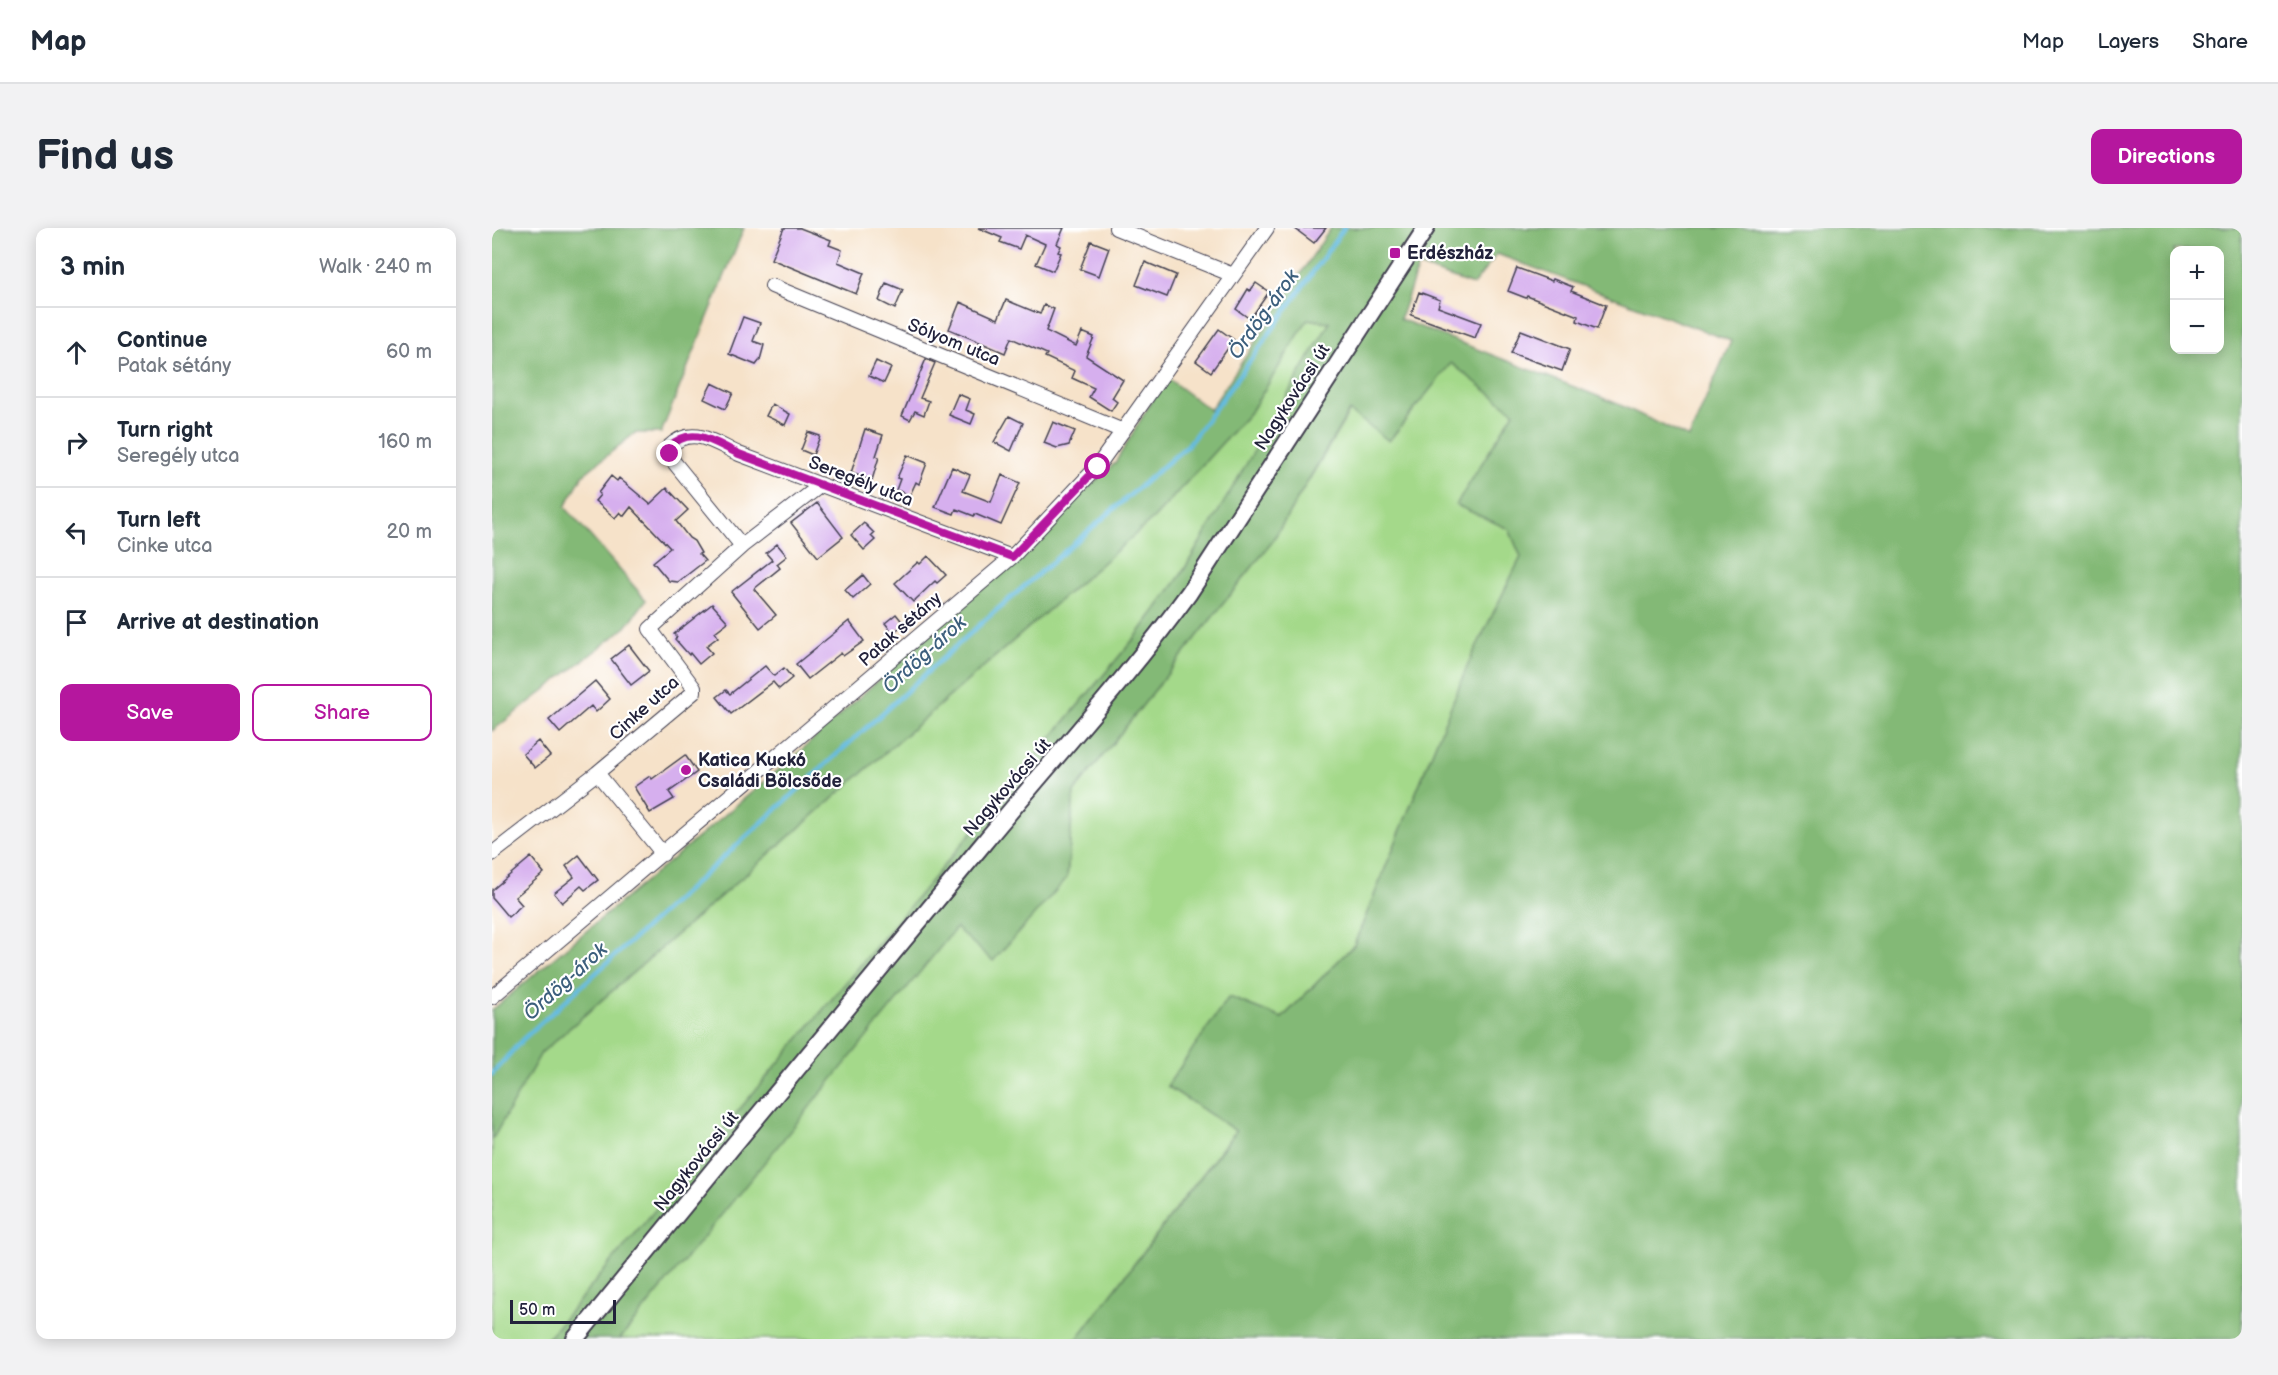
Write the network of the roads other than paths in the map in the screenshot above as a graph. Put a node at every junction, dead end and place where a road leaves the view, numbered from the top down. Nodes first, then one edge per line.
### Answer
1 (1116, 228) edge
2 (1267, 228) edge
3 (1425, 228) edge
4 (1147, 234) edge
5 (1233, 274) junction
6 (772, 286) dead end
7 (1123, 431) junction
8 (821, 484) junction
9 (742, 546) junction
10 (1012, 557) junction
11 (597, 773) junction
12 (492, 854) edge
13 (663, 854) junction
14 (492, 997) edge
15 (575, 1339) edge

1 - 4 street
2 - 5 street, Patak sétány
3 - 15 street, Nagykovácsi út
4 - 5 street
5 - 7 street, Patak sétány
6 - 7 street, Sólyom utca
7 - 10 street, Patak sétány
8 - 9 street, Cinke utca
8 - 9 street, Seregély utca
8 - 10 street, Seregély utca
9 - 11 street, Cinke utca
10 - 13 street, Patak sétány
11 - 12 street, Cinke utca
11 - 13 street
13 - 14 street, Patak sétány

